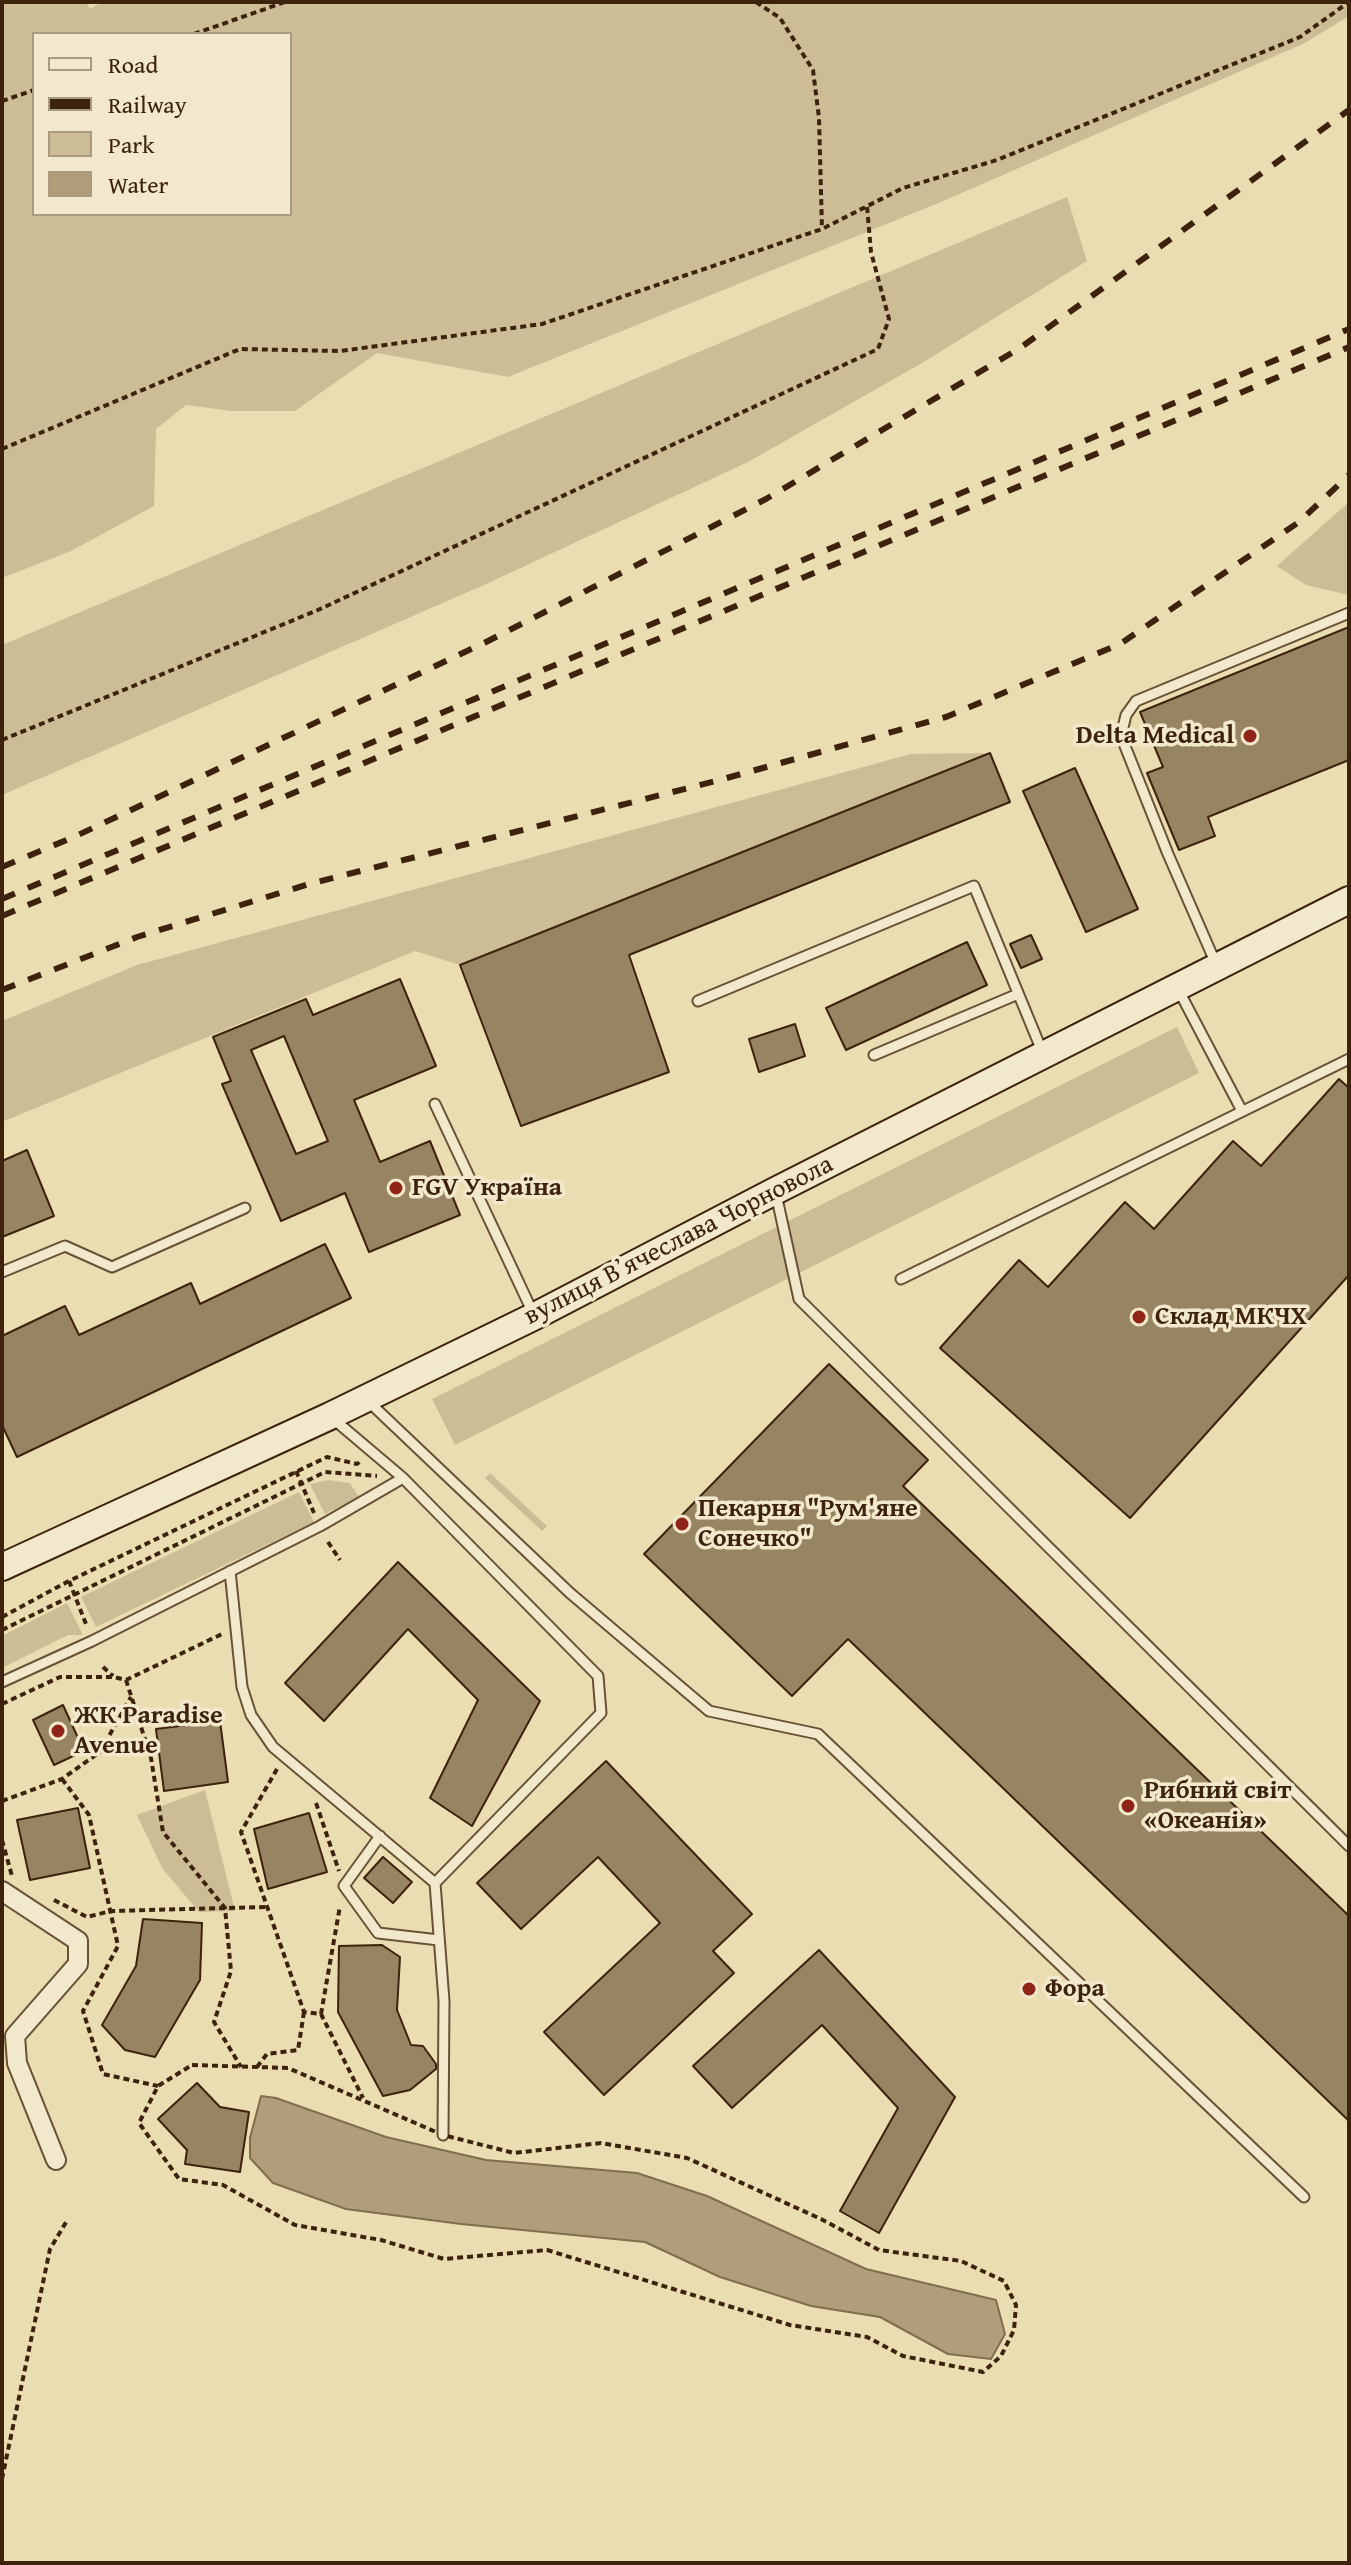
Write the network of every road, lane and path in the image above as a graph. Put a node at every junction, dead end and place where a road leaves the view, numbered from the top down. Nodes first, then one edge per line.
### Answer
1 (285, 2) edge
2 (756, 2) edge
3 (1349, 2) edge
4 (200, 32) edge
5 (32, 91) edge
6 (2, 101) edge
7 (867, 206) junction
8 (822, 229) junction
9 (2, 449) edge
10 (1349, 613) edge
11 (2, 740) edge
12 (1349, 900) edge
13 (1217, 967) junction
14 (1177, 987) junction
15 (1018, 994) junction
16 (698, 1001) dead end
17 (1043, 1054) junction
18 (874, 1055) dead end
19 (1349, 1059) edge
20 (435, 1104) dead end
21 (1242, 1111) junction
22 (775, 1191) junction
23 (245, 1208) dead end
24 (2, 1272) edge
25 (901, 1279) dead end
26 (535, 1316) junction
27 (365, 1399) junction
28 (330, 1416) junction
29 (375, 1453) junction
30 (296, 1471) junction
31 (403, 1478) junction
32 (303, 1482) junction
33 (318, 1521) dead end
34 (328, 1542) dead end
35 (340, 1560) dead end
36 (2, 1567) edge
37 (230, 1571) junction
38 (69, 1581) junction
39 (74, 1594) junction
40 (2, 1617) edge
41 (86, 1624) dead end
42 (236, 1628) junction
43 (2, 1630) edge
44 (103, 1667) dead end
45 (114, 1677) junction
46 (126, 1680) junction
47 (2, 1682) edge
48 (131, 1697) junction
49 (2, 1704) edge
50 (284, 1756) junction
51 (62, 1779) junction
52 (2, 1801) edge
53 (380, 1836) junction
54 (2, 1840) edge
55 (1349, 1846) edge
56 (435, 1883) junction
57 (7, 1885) edge
58 (50, 1897) dead end
59 (267, 1907) junction
60 (225, 1908) junction
61 (111, 1911) junction
62 (439, 1940) junction
63 (304, 2012) junction
64 (241, 2067) junction
65 (257, 2067) junction
66 (158, 2086) junction
67 (364, 2100) junction
68 (443, 2135) junction
69 (56, 2160) dead end
70 (1304, 2197) dead end
71 (68, 2219) dead end
72 (2, 2479) edge

1 - 4 path
2 - 8 path
3 - 7 path
5 - 6 path
7 - 8 path
7 - 11 path
8 - 9 path
10 - 13 lane
12 - 13 main road, вулиця Вʼячеслава Чорновола
13 - 14 main road, вулиця Вʼячеслава Чорновола
14 - 17 main road, вулиця Вʼячеслава Чорновола
14 - 21 lane
15 - 16 lane
15 - 17 lane
15 - 18 lane
17 - 22 main road, вулиця Вʼячеслава Чорновола
19 - 21 lane
20 - 26 lane
21 - 25 lane
22 - 26 main road, вулиця Вʼячеслава Чорновола
22 - 55 lane
23 - 24 lane
26 - 27 main road, вулиця Вʼячеслава Чорновола
27 - 28 main road, вулиця Вʼячеслава Чорновола
27 - 70 lane
28 - 29 lane
28 - 36 main road, вулиця Вʼячеслава Чорновола
29 - 30 path
29 - 31 lane
30 - 32 path
30 - 38 path
31 - 32 path
31 - 37 lane
31 - 56 lane
32 - 33 path
32 - 39 path
34 - 35 path
37 - 42 lane
37 - 47 lane
38 - 39 path
38 - 40 path
39 - 41 path
39 - 43 path
42 - 46 path
42 - 50 lane
44 - 45 path
45 - 46 path
45 - 49 path
46 - 48 path
48 - 51 path
48 - 60 path
50 - 53 lane
50 - 59 path
51 - 52 path
51 - 61 path
53 - 56 lane
53 - 62 lane
54 - 57 path
56 - 62 lane
57 - 69 street
58 - 61 path
59 - 60 path
59 - 63 path
60 - 61 path
60 - 64 path
61 - 66 path
62 - 68 lane
63 - 65 path
63 - 67 path
64 - 65 path
64 - 66 path
65 - 67 path
66 - 68 path
67 - 68 path
71 - 72 path

